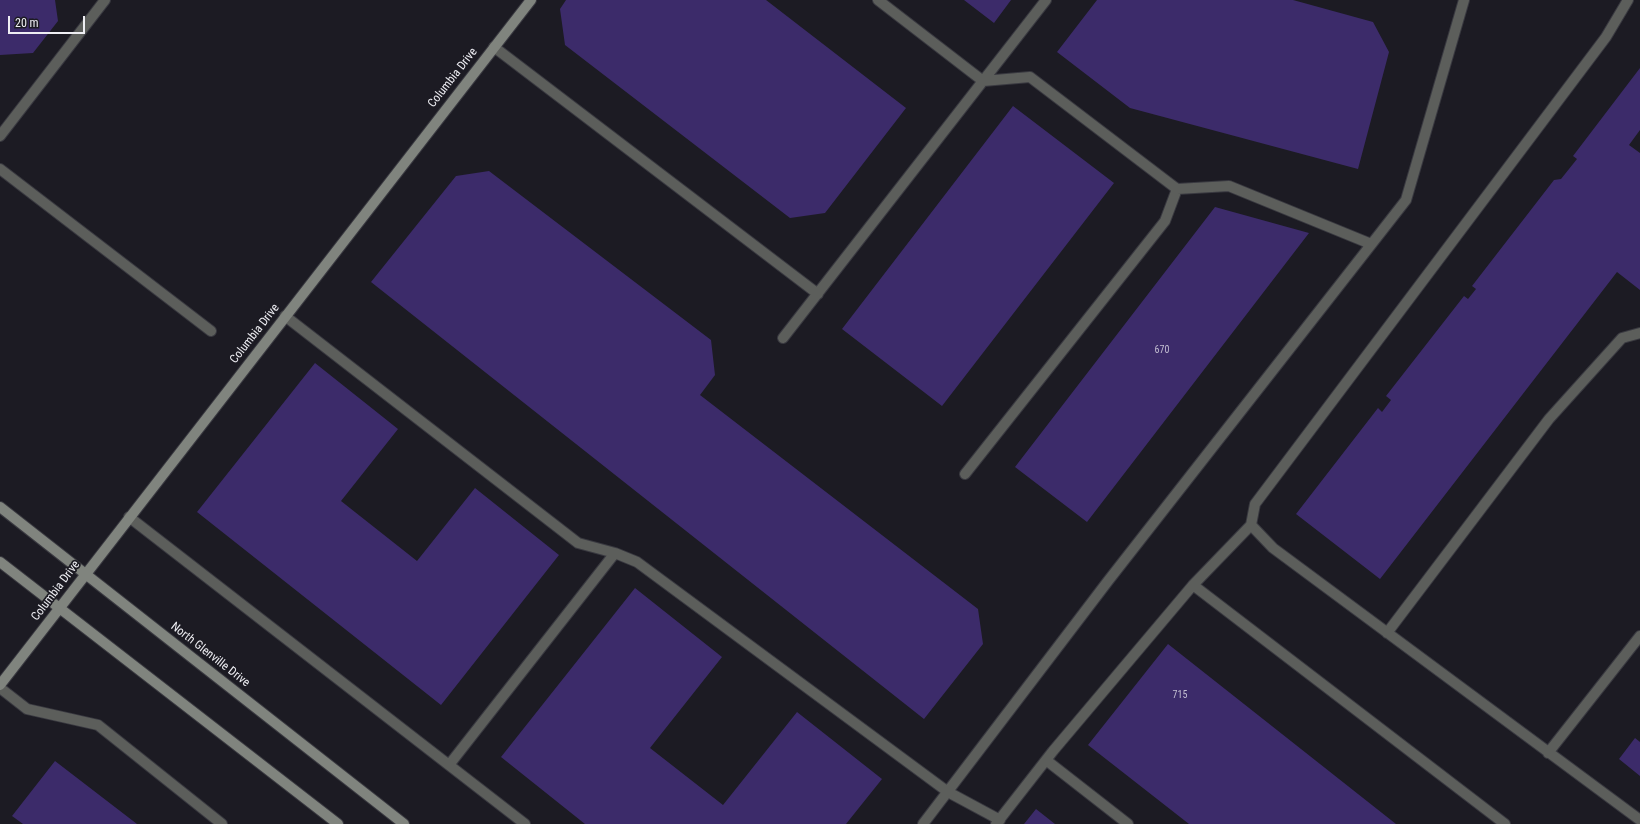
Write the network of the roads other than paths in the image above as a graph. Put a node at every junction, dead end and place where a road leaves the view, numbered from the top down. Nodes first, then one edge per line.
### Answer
1 (105, 0) edge
2 (531, 0) edge
3 (878, 0) edge
4 (1046, 0) edge
5 (1464, 0) edge
6 (1628, 0) edge
7 (494, 47) junction
8 (983, 81) junction
9 (0, 136) edge
10 (0, 170) edge
11 (1177, 189) junction
12 (1371, 244) junction
13 (818, 294) junction
14 (285, 316) junction
15 (211, 332) dead end
16 (1640, 333) edge
17 (784, 338) dead end
18 (966, 474) dead end
19 (0, 507) edge
20 (129, 517) junction
21 (1251, 525) junction
22 (615, 553) junction
23 (0, 562) edge
24 (86, 573) junction
25 (1193, 585) junction
26 (60, 608) junction
27 (1386, 632) junction
28 (1640, 636) edge
29 (0, 685) edge
30 (0, 688) edge
31 (1548, 753) junction
32 (1046, 760) junction
33 (449, 765) junction
34 (948, 792) junction
35 (1640, 820) edge
36 (998, 822) edge
37 (222, 824) edge
38 (338, 824) edge
39 (404, 824) edge
40 (525, 824) edge
41 (923, 824) edge
42 (1128, 824) edge
43 (1505, 824) edge

1 - 9 lane
2 - 7 street, Columbia Drive
3 - 8 lane
4 - 8 lane
5 - 12 lane
6 - 21 lane
7 - 13 lane
7 - 14 street, Columbia Drive
8 - 11 lane
8 - 13 lane
10 - 15 lane
11 - 12 lane
11 - 18 lane
12 - 34 lane
13 - 17 lane
14 - 20 street, Columbia Drive
14 - 22 lane
16 - 27 lane
19 - 24 street, North Glenville Drive
20 - 24 street, Columbia Drive
20 - 33 lane
21 - 25 lane
21 - 27 lane
22 - 33 lane
22 - 34 lane
23 - 26 street
24 - 26 street, Columbia Drive
24 - 39 street, North Glenville Drive
25 - 32 lane
25 - 43 lane
26 - 29 street, Columbia Drive
26 - 38 street
27 - 31 lane
28 - 31 lane
30 - 37 lane
31 - 35 lane
32 - 36 lane
32 - 42 lane
33 - 40 lane
34 - 36 lane
34 - 41 lane

